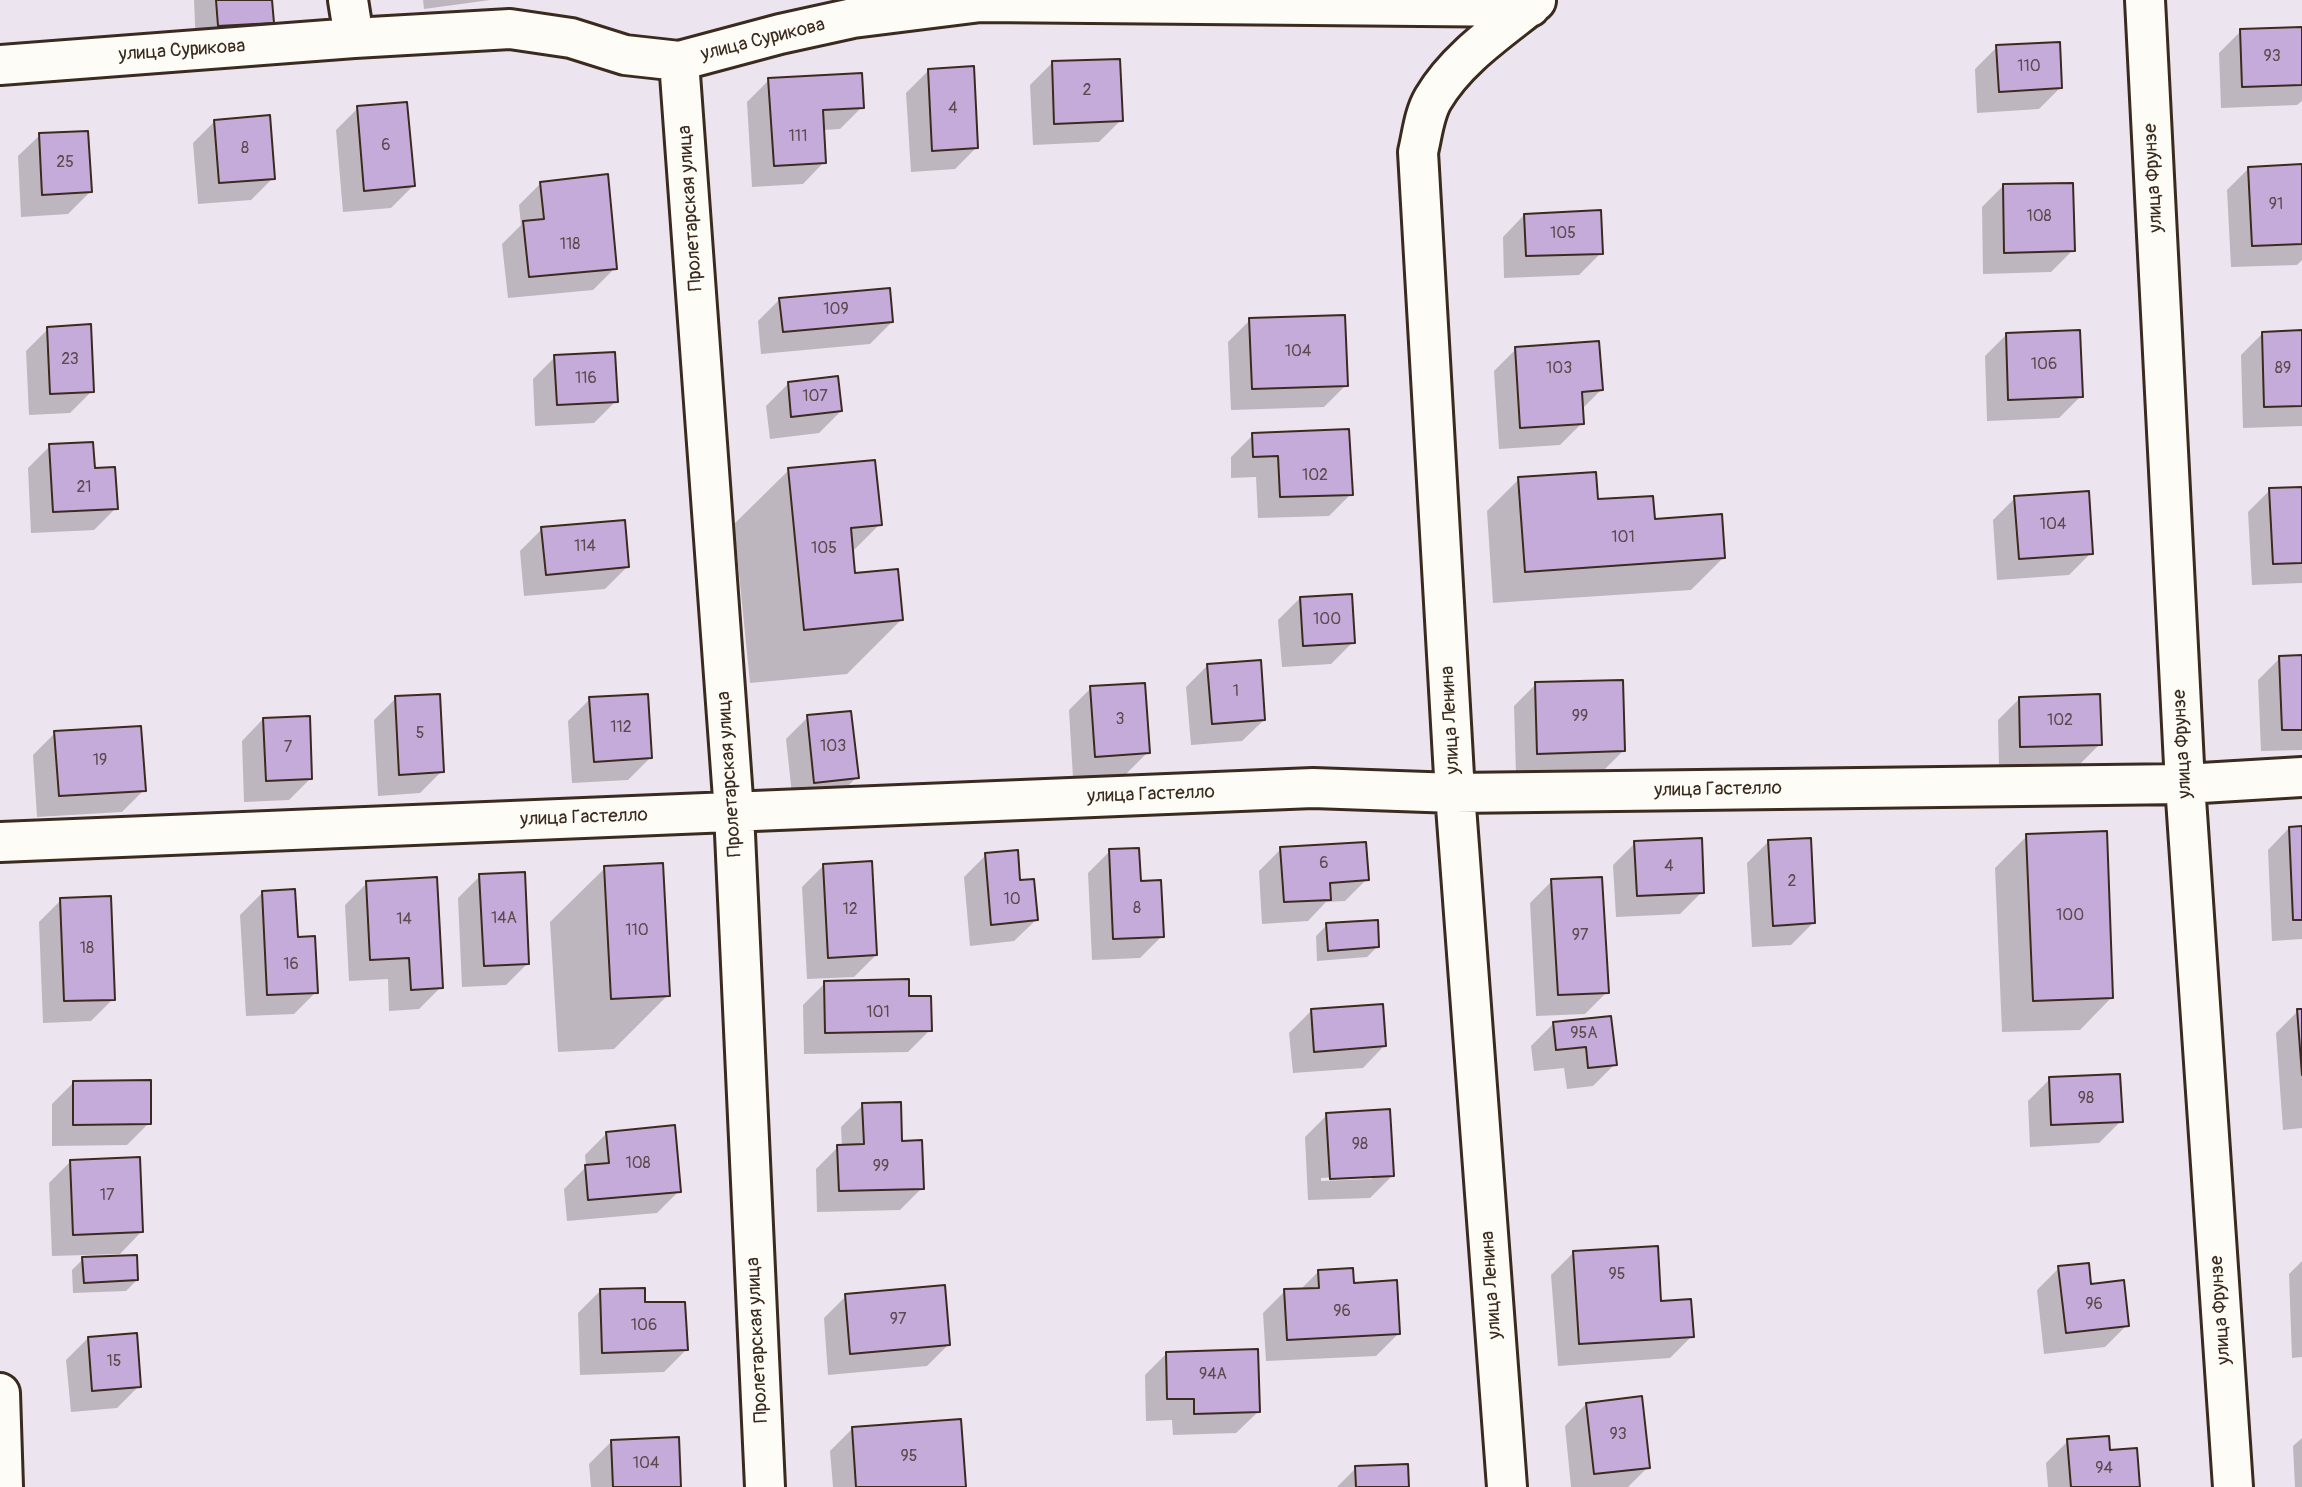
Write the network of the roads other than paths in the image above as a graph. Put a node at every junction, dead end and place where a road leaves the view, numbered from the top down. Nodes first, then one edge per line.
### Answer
1 (348, 0) edge
2 (2145, 0) edge
3 (981, 1) edge
4 (1534, 3) edge
5 (354, 38) junction
6 (679, 61) junction
7 (0, 65) edge
8 (2302, 777) edge
9 (2185, 784) junction
10 (1455, 793) junction
11 (734, 812) junction
12 (0, 842) edge
13 (0, 1393) edge
14 (3, 1487) edge
15 (765, 1487) edge
16 (1507, 1487) edge
17 (2232, 1487) edge

1 - 5 street
2 - 9 street, улица Фрунзе
3 - 4 street, улица Сурикова
3 - 6 street, улица Сурикова
4 - 10 street, улица Ленина
5 - 6 street, улица Сурикова
5 - 7 street, улица Сурикова
6 - 11 street, Пролетарская улица
8 - 9 street, улица Гастелло
9 - 10 street, улица Гастелло
9 - 17 street, улица Фрунзе
10 - 11 street, улица Гастелло
10 - 16 street, улица Ленина
11 - 12 street, улица Гастелло
11 - 15 street, Пролетарская улица
13 - 14 street

